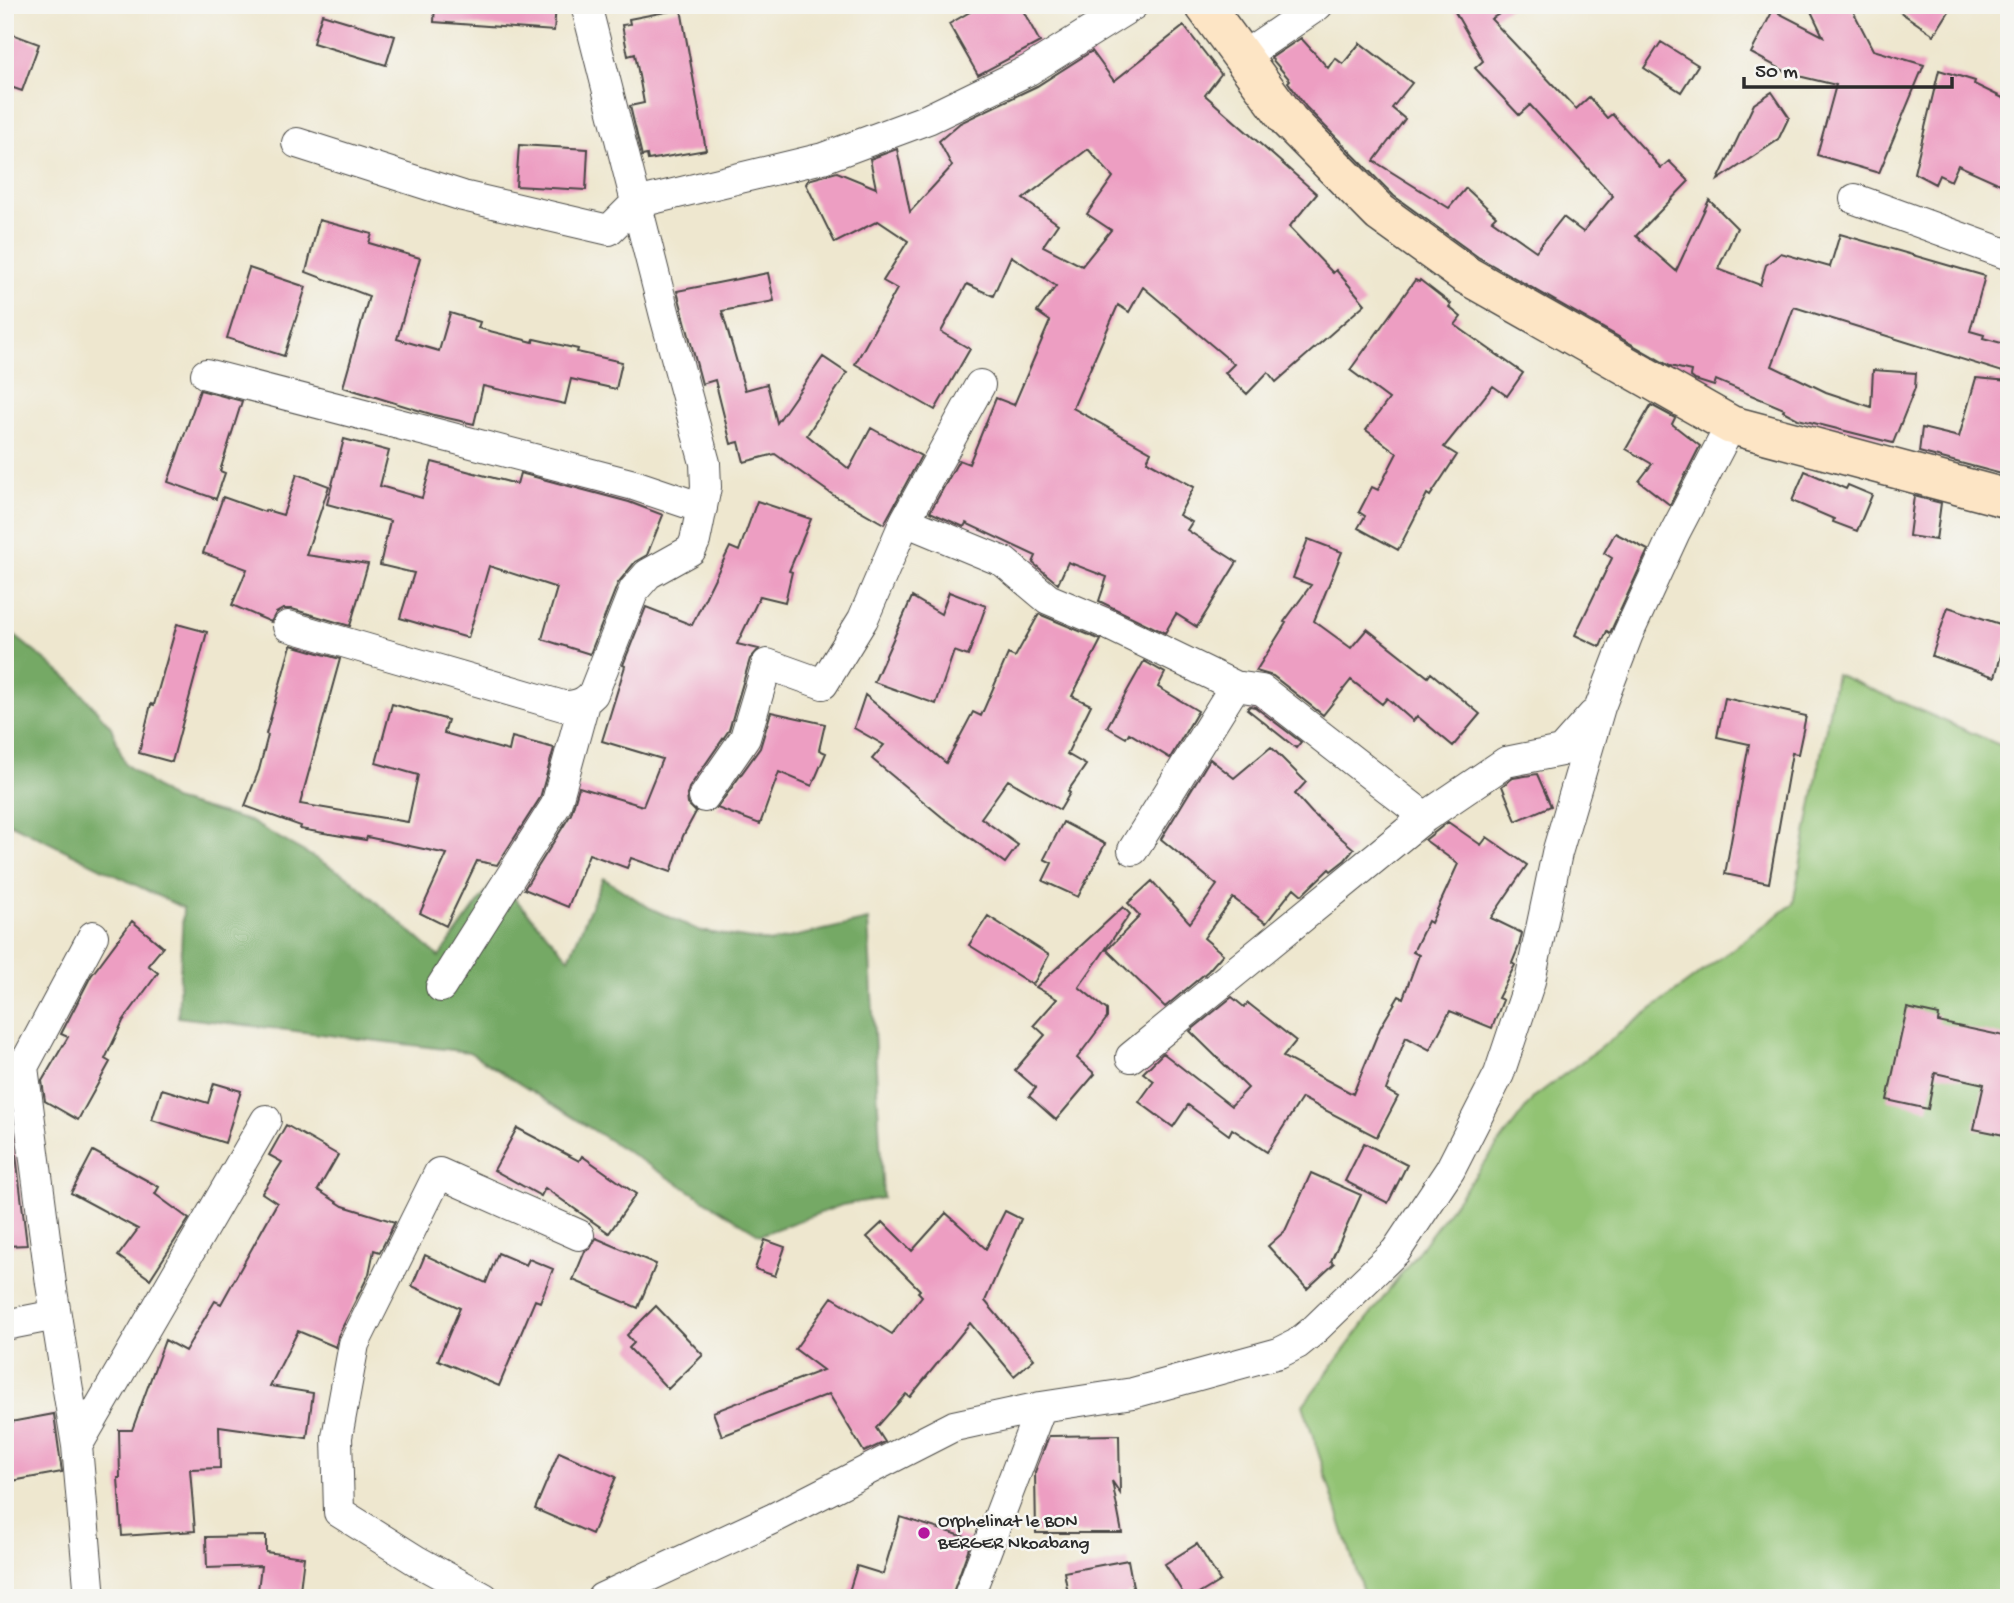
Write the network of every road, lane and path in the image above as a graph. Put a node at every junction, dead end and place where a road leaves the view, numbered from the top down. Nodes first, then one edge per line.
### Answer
1 (586, 5) edge
2 (1133, 5) edge
3 (1204, 5) edge
4 (1318, 5) edge
5 (1242, 57) junction
6 (297, 143) dead end
7 (1855, 199) dead end
8 (636, 203) junction
9 (2009, 254) edge
10 (206, 374) dead end
11 (980, 385) dead end
12 (1731, 425) junction
13 (2009, 499) edge
14 (702, 508) junction
15 (905, 522) junction
16 (288, 626) dead end
17 (1235, 686) junction
18 (584, 703) junction
19 (1600, 707) junction
20 (704, 797) dead end
21 (1425, 817) junction
22 (1133, 850) dead end
23 (93, 936) dead end
24 (441, 987) dead end
25 (1131, 1057) dead end
26 (14, 1065) edge
27 (266, 1120) dead end
28 (579, 1235) dead end
29 (56, 1315) junction
30 (5, 1325) edge
31 (1041, 1407) junction
32 (77, 1446) junction
33 (90, 1598) edge
34 (484, 1598) edge
35 (603, 1598) edge
36 (968, 1598) edge

1 - 8 street
2 - 8 street
3 - 5 street
4 - 5 street
5 - 12 street
6 - 8 street
7 - 9 street
8 - 14 street
10 - 14 street
11 - 15 street
12 - 13 street
12 - 19 street
14 - 18 street
15 - 17 street
15 - 20 street
16 - 18 street
17 - 21 street
17 - 22 street
18 - 24 street
19 - 21 street
19 - 31 street
21 - 25 street
23 - 26 street
26 - 29 street
27 - 32 street
28 - 34 street
29 - 30 street
29 - 32 street
31 - 35 street
31 - 36 street
32 - 33 street

